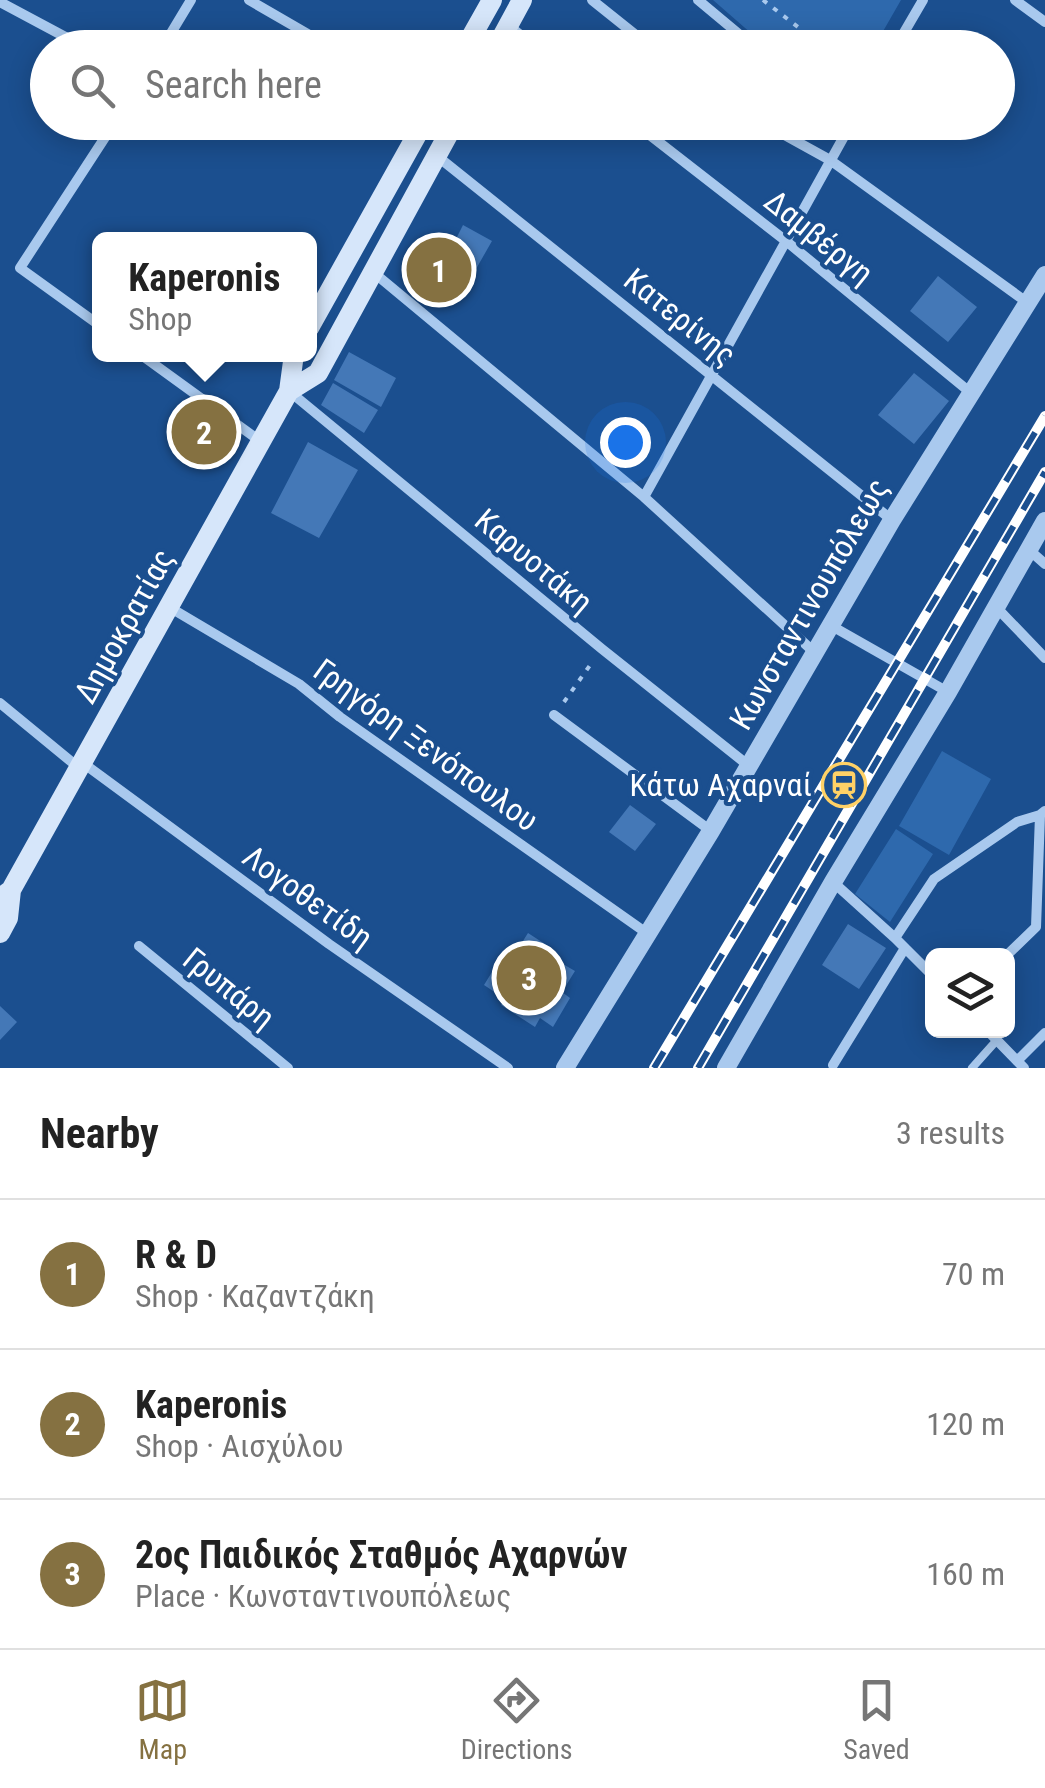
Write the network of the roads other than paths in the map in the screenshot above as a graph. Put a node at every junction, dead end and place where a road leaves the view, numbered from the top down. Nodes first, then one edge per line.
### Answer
1 (190, 0) edge
2 (249, 0) edge
3 (492, 0) edge
4 (522, 0) edge
5 (592, 0) edge
6 (698, 0) edge
7 (922, 0) edge
8 (1015, 0) edge
9 (0, 2) edge
10 (1045, 22) edge
11 (508, 26) junction
12 (52, 30) edge
13 (172, 30) edge
14 (301, 30) edge
15 (476, 30) edge
16 (506, 30) edge
17 (513, 30) edge
18 (630, 30) edge
19 (734, 30) edge
20 (905, 30) edge
21 (103, 140) edge
22 (414, 140) edge
23 (445, 140) edge
24 (656, 140) edge
25 (794, 140) edge
26 (842, 140) edge
27 (436, 155) junction
28 (830, 160) junction
29 (786, 242) junction
30 (373, 272) junction
31 (1045, 275) edge
32 (1028, 303) junction
33 (317, 314) edge
34 (92, 320) edge
35 (151, 362) edge
36 (293, 362) edge
37 (712, 374) junction
38 (289, 391) junction
39 (972, 393) junction
40 (261, 442) junction
41 (644, 497) junction
42 (892, 520) junction
43 (1045, 520) edge
44 (1028, 549) junction
45 (1045, 564) edge
46 (995, 606) junction
47 (169, 607) junction
48 (830, 625) junction
49 (814, 652) junction
50 (1045, 658) edge
51 (948, 692) junction
52 (0, 703) edge
53 (554, 715) road end
54 (80, 765) junction
55 (748, 766) junction
56 (1042, 813) edge
57 (711, 831) junction
58 (833, 882) junction
59 (5, 894) edge
60 (0, 933) edge
61 (648, 934) junction
62 (896, 938) junction
63 (139, 946) dead end
64 (905, 948) junction
65 (1014, 948) edge
66 (925, 969) edge
67 (1045, 1033) edge
68 (996, 1040) joint
69 (1020, 1064) edge
70 (833, 1065) dead end
71 (288, 1068) edge
72 (508, 1068) edge
73 (565, 1068) edge
74 (726, 1068) edge
75 (972, 1068) edge

1 - 13 street
2 - 14 street
3 - 15 main road
4 - 11 main road
5 - 18 street
6 - 19 street
7 - 20 street
8 - 10 street
9 - 12 street
11 - 16 main road
11 - 17 street
21 - 34 street
22 - 33 main road
23 - 27 main road, Δημοκρατίας
24 - 29 street, Δαμβέργη
25 - 28 street
26 - 28 street
27 - 30 main road, Δημοκρατίας
27 - 37 street, Κατερίνης
28 - 29 street
28 - 32 street
29 - 37 street
29 - 39 street, Δαμβέργη
30 - 38 main road, Δημοκρατίας
30 - 41 street
31 - 32 street, Κωνσταντινουπόλεως
32 - 39 street, Κωνσταντινουπόλεως
35 - 40 street
36 - 38 main road, Δημοκρατίας
37 - 41 street
37 - 42 street, Κατερίνης
38 - 40 main road, Δημοκρατίας
38 - 55 street, Καρυοτάκη
39 - 42 street, Κωνσταντινουπόλεως
40 - 47 main road, Δημοκρατίας
41 - 49 street
42 - 48 street, Κωνσταντινουπόλεως
43 - 44 street
44 - 45 street
44 - 46 street
46 - 50 street
46 - 51 street
47 - 54 main road, Δημοκρατίας
47 - 61 street, Γρηγόρη Ξενόπουλου
48 - 49 street, Κωνσταντινουπόλεως
48 - 51 street
49 - 55 street, Κωνσταντινουπόλεως
51 - 58 street
52 - 54 street, Λογοθετίδη
53 - 57 street
54 - 59 main road, Δημοκρατίας
54 - 72 street, Λογοθετίδη
55 - 57 street, Κωνσταντινουπόλεως
56 - 62 street
56 - 65 street
57 - 61 street, Κωνσταντινουπόλεως
58 - 62 street
58 - 74 street
59 - 60 main road, Δημοκρατίας
61 - 73 street, Κωνσταντινουπόλεως
62 - 64 street
63 - 71 street, Γρυπάρη
64 - 66 street
64 - 70 street
67 - 69 street
68 - 69 street
68 - 75 lane

